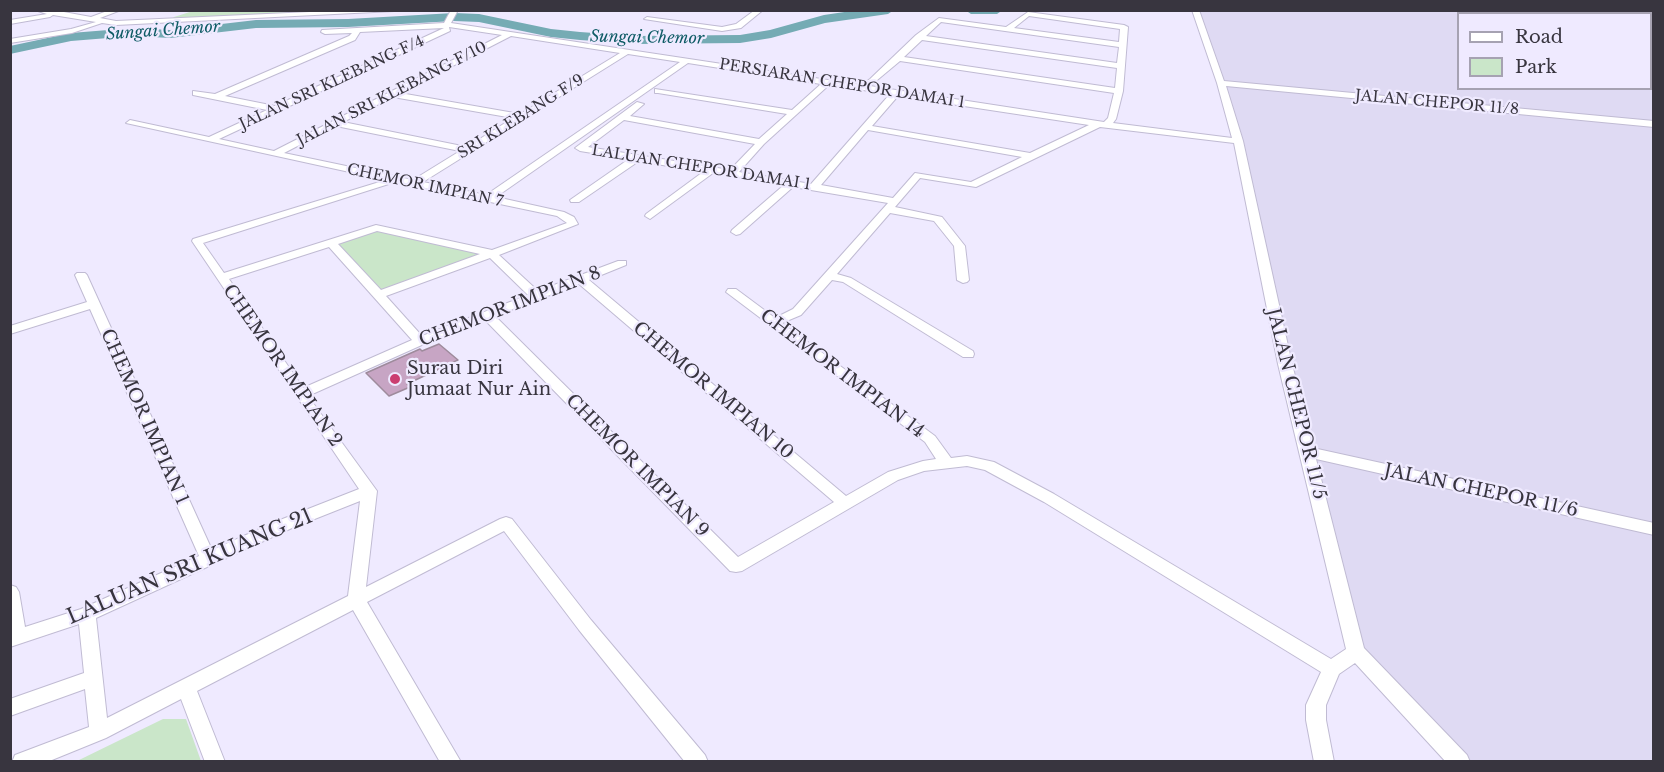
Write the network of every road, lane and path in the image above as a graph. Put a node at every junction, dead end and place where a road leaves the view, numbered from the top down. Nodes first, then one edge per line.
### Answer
1 (118, 10) edge
2 (193, 10) edge
3 (411, 10) edge
4 (1195, 10) edge
5 (1634, 10) edge
6 (43, 11) edge
7 (759, 11) edge
8 (339, 12) edge
9 (1653, 12) edge
10 (58, 14) junction
11 (452, 19) edge
12 (647, 19) dead end
13 (89, 20) junction
14 (169, 21) junction
15 (10, 22) edge
16 (102, 22) junction
17 (358, 30) junction
18 (1007, 30) junction
19 (325, 32) dead end
20 (509, 34) junction
21 (920, 37) junction
22 (10, 41) edge
23 (1123, 45) junction
24 (628, 51) junction
25 (898, 58) junction
26 (699, 62) joint
27 (689, 64) junction
28 (1121, 66) junction
29 (873, 81) junction
30 (828, 82) junction
31 (1221, 82) junction
32 (863, 87) junction
33 (820, 88) junction
34 (658, 91) junction
35 (1119, 91) junction
36 (196, 93) dead end
37 (392, 94) junction
38 (894, 96) junction
39 (216, 97) junction
40 (276, 109) junction
41 (794, 112) junction
42 (520, 117) junction
43 (621, 117) junction
44 (1105, 122) junction
45 (130, 123) dead end
46 (334, 123) junction
47 (1653, 124) edge
48 (865, 128) junction
49 (1083, 130) junction
50 (210, 140) junction
51 (1238, 141) junction
52 (761, 142) junction
53 (470, 150) junction
54 (274, 153) junction
55 (1030, 156) junction
56 (637, 158) junction
57 (711, 170) junction
58 (733, 173) junction
59 (390, 182) dead end
60 (415, 183) junction
61 (792, 183) junction
62 (814, 187) junction
63 (487, 199) junction
64 (575, 200) dead end
65 (891, 205) junction
66 (650, 216) dead end
67 (736, 232) dead end
68 (331, 242) junction
69 (491, 253) junction
70 (622, 263) dead end
71 (81, 275) dead end
72 (829, 276) junction
73 (221, 278) junction
74 (581, 279) junction
75 (963, 280) dead end
76 (732, 292) dead end
77 (379, 295) junction
78 (536, 296) junction
79 (94, 304) junction
80 (487, 315) junction
81 (773, 323) junction
82 (10, 330) edge
83 (420, 341) junction
84 (968, 354) dead end
85 (300, 394) junction
86 (1308, 452) junction
87 (945, 462) junction
88 (369, 491) junction
89 (845, 503) junction
90 (1653, 529) edge
91 (208, 559) junction
92 (10, 592) edge
93 (356, 599) junction
94 (87, 614) junction
95 (14, 638) edge
96 (1356, 652) junction
97 (1332, 669) junction
98 (94, 678) junction
99 (185, 686) junction
100 (10, 708) edge
101 (99, 732) junction
102 (22, 762) edge
103 (215, 762) edge
104 (452, 762) edge
105 (698, 762) edge
106 (1324, 762) edge
107 (1461, 762) edge

1 - 13 street
2 - 14 street
3 - 8 street
4 - 31 street, JALAN CHEPOR 11/5
5 - 9 street
6 - 10 street
7 - 12 street
8 - 14 street
10 - 13 street
10 - 15 street
11 - 17 street
11 - 20 street
11 - 40 street, JALAN SRI KLEBANG F/4
13 - 16 street
14 - 16 street
16 - 22 street
17 - 19 street
17 - 39 street
18 - 21 street
18 - 23 street
18 - 23 street
20 - 24 street
20 - 37 street, JALAN SRI KLEBANG F/10
21 - 25 street
21 - 28 street
23 - 28 street
24 - 27 street
24 - 42 street, SRI KLEBANG F/9
25 - 29 street
25 - 35 street
26 - 27 street, LALUAN CHEPOR DAMAI 1
26 - 30 street, PERSIARAN CHEPOR DAMAI 1
27 - 33 street
27 - 34 street, LALUAN CHEPOR DAMAI 1
27 - 63 street
28 - 35 street
29 - 32 street
29 - 44 street
30 - 32 street, PERSIARAN CHEPOR DAMAI 1
30 - 33 street
31 - 47 street, JALAN CHEPOR 11/8
31 - 51 street, JALAN CHEPOR 11/5
32 - 38 street, PERSIARAN CHEPOR DAMAI 1
33 - 41 street
34 - 41 street
34 - 43 street, LALUAN CHEPOR DAMAI 1
35 - 44 street
36 - 39 street
37 - 42 street
37 - 46 street, JALAN SRI KLEBANG F/10
38 - 44 street, PERSIARAN CHEPOR DAMAI 1
38 - 48 street
38 - 49 street
39 - 40 street
40 - 50 street, JALAN SRI KLEBANG F/4
41 - 52 street
42 - 53 street, SRI KLEBANG F/9
43 - 52 street
43 - 56 street, LALUAN CHEPOR DAMAI 1
44 - 49 street
44 - 51 street, PERSIARAN CHEPOR DAMAI 1
45 - 50 street, CHEMOR IMPIAN 7
46 - 53 street
46 - 54 street, JALAN SRI KLEBANG F/10
48 - 55 street
48 - 62 street
49 - 55 street
50 - 54 street, CHEMOR IMPIAN 7
51 - 86 street, JALAN CHEPOR 11/5
52 - 58 street
53 - 60 street, SRI KLEBANG F/9
54 - 60 street, CHEMOR IMPIAN 7
55 - 65 street
56 - 57 street, LALUAN CHEPOR DAMAI 1
56 - 64 street
57 - 58 street, LALUAN CHEPOR DAMAI 1
57 - 66 street
58 - 61 street, LALUAN CHEPOR DAMAI 1
59 - 73 street, CHEMOR IMPIAN 2
60 - 63 street, CHEMOR IMPIAN 7
61 - 62 street, LALUAN CHEPOR DAMAI 1
61 - 67 street
62 - 65 street, LALUAN CHEPOR DAMAI 1
63 - 69 street, CHEMOR IMPIAN 7
65 - 72 street
65 - 75 street, LALUAN CHEPOR DAMAI 1
68 - 69 street
68 - 73 street
68 - 77 street
69 - 77 street
69 - 78 street
70 - 74 street, CHEMOR IMPIAN 8
71 - 79 street, CHEMOR IMPIAN 1
72 - 81 street
72 - 84 street
73 - 85 street, CHEMOR IMPIAN 2
74 - 78 street, CHEMOR IMPIAN 8
74 - 89 street, CHEMOR IMPIAN 10
76 - 81 street, CHEMOR IMPIAN 14
77 - 83 street
78 - 80 street, CHEMOR IMPIAN 8
79 - 82 street
79 - 91 street, CHEMOR IMPIAN 1
80 - 83 street, CHEMOR IMPIAN 8
80 - 89 street, CHEMOR IMPIAN 9
81 - 87 street, CHEMOR IMPIAN 14
83 - 85 street, CHEMOR IMPIAN 8
85 - 88 street, CHEMOR IMPIAN 2
86 - 90 street, JALAN CHEPOR 11/6
86 - 96 street, JALAN CHEPOR 11/5
87 - 89 street
87 - 97 street
88 - 91 street, LALUAN SRI KUANG 21
88 - 93 street
91 - 94 street, LALUAN SRI KUANG 21
92 - 95 street
93 - 99 street
93 - 104 street
93 - 105 street
94 - 95 street, LALUAN SRI KUANG 21
94 - 98 street
96 - 97 street
96 - 107 street
97 - 106 street
98 - 100 street
98 - 101 street
99 - 101 street
99 - 103 street
101 - 102 street

